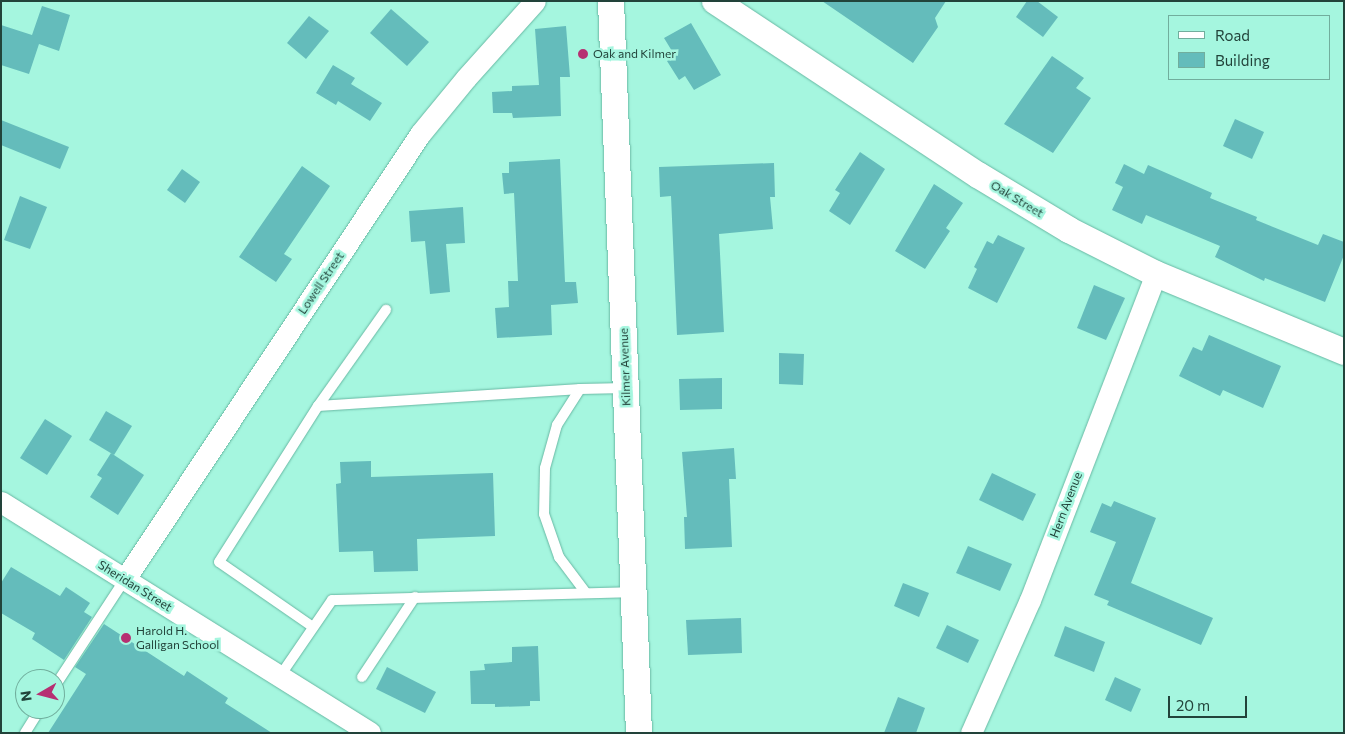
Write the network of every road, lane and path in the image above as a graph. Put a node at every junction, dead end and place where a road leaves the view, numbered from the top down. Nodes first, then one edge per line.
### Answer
1 (535, 1) edge
2 (611, 1) edge
3 (715, 1) edge
4 (1156, 274) junction
5 (386, 310) dead end
6 (1344, 352) edge
7 (626, 388) junction
8 (580, 389) junction
9 (318, 406) junction
10 (1, 502) edge
11 (125, 579) junction
12 (634, 592) junction
13 (586, 593) junction
14 (415, 597) junction
15 (312, 627) junction
16 (65, 671) edge
17 (280, 676) junction
18 (362, 677) dead end
19 (34, 719) edge
20 (25, 733) edge
21 (370, 733) edge
22 (639, 733) edge
23 (971, 733) edge

1 - 11 street, Lowell Street
2 - 7 street, Kilmer Avenue
3 - 4 street, Oak Street
4 - 6 street, Oak Street
4 - 23 street, Hern Avenue
5 - 9 lane
7 - 8 lane
7 - 12 street, Kilmer Avenue
8 - 9 lane
8 - 13 lane
9 - 15 lane
10 - 11 street, Sheridan Street
11 - 16 lane
11 - 17 street, Sheridan Street
12 - 13 lane
12 - 22 street, Kilmer Avenue
13 - 14 lane
14 - 15 lane
14 - 18 lane
15 - 17 lane
17 - 21 street, Sheridan Street
19 - 20 lane

